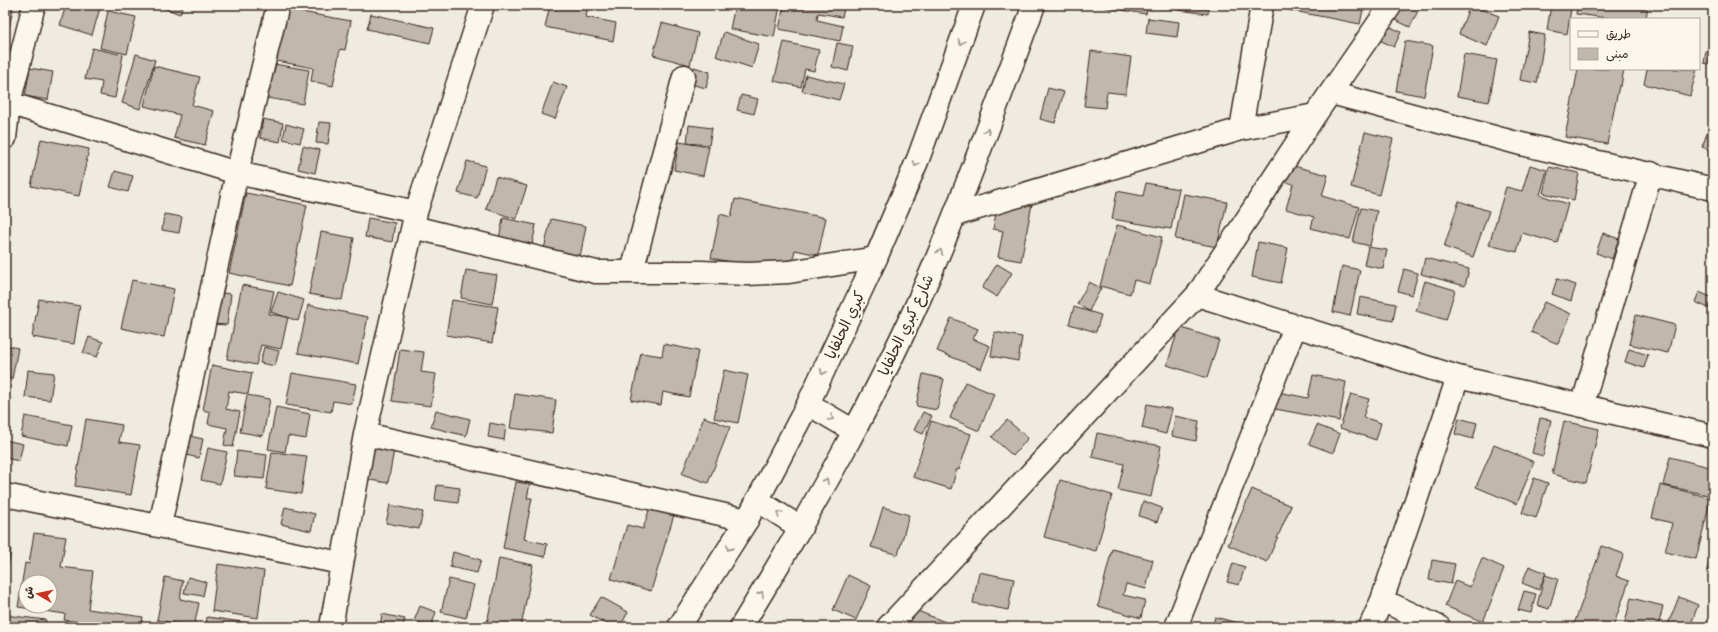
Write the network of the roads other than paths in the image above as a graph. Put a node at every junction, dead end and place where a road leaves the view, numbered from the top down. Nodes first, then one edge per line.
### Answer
1 (34, 5) edge
2 (278, 5) edge
3 (483, 5) edge
4 (974, 5) edge
5 (1034, 5) edge
6 (1262, 5) edge
7 (1391, 5) edge
8 (684, 76) dead end
9 (1331, 93) junction
10 (7, 102) edge
11 (1316, 115) junction
12 (1241, 129) junction
13 (5, 138) edge
14 (237, 173) junction
15 (1651, 173) junction
16 (1713, 189) edge
17 (955, 215) junction
18 (415, 220) junction
19 (876, 258) junction
20 (632, 272) junction
21 (1197, 295) junction
22 (1295, 327) junction
23 (1458, 377) junction
24 (808, 404) junction
25 (1582, 406) junction
26 (854, 431) junction
27 (365, 434) junction
28 (1713, 436) edge
29 (5, 495) edge
30 (757, 500) junction
31 (747, 520) junction
32 (160, 525) junction
33 (801, 528) junction
34 (341, 563) junction
35 (1382, 600) junction
36 (331, 627) edge
37 (679, 627) edge
38 (741, 627) edge
39 (888, 627) edge
40 (1176, 627) edge
41 (1370, 627) edge
42 (1439, 627) edge

1 - 10 street
2 - 14 street
3 - 18 street
4 -> 19 street, كبري الحلفايا
17 -> 5 street, شارع كبري الحلفايا
6 - 12 street
7 - 9 street
8 - 20 street
9 - 11 street
9 - 15 street
10 - 13 street
10 - 14 street
11 - 12 street
11 - 21 street
12 - 17 street
14 - 18 street
14 - 32 street
15 - 16 street
15 - 25 street
26 -> 17 street, شارع كبري الحلفايا
18 - 20 street
18 - 27 street
19 - 20 street
19 -> 24 street, كبري الحلفايا
21 - 22 street
21 - 39 street
22 - 23 street
22 - 40 street
23 - 25 street
23 - 35 street
24 -> 26 street
24 - 30 street, كبري الحلفايا
25 - 28 street
33 -> 26 street, شارع كبري الحلفايا
27 - 31 street
27 - 34 street
29 - 32 street
30 - 31 street, كبري الحلفايا
33 -> 30 street
31 -> 37 street, كبري الحلفايا
32 - 34 street
38 -> 33 street, شارع كبري الحلفايا
34 - 36 street
35 - 41 street
35 - 42 street

